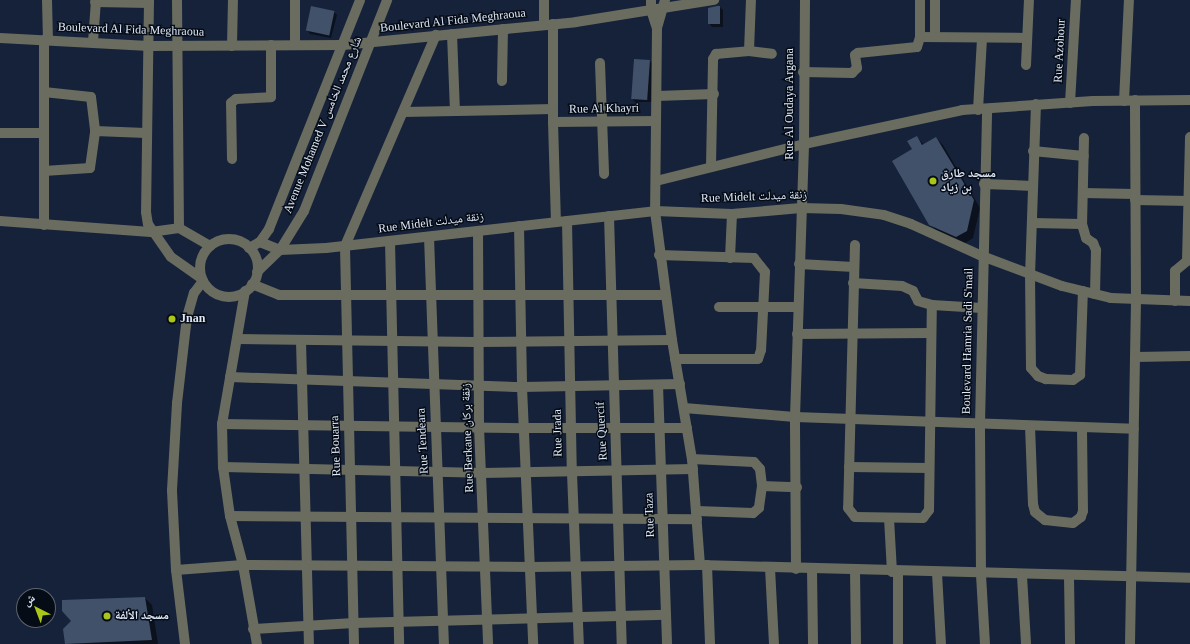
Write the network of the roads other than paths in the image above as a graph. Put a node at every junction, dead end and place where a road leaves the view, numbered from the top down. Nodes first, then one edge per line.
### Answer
1 (47, 0) edge
2 (177, 0) edge
3 (233, 0) edge
4 (295, 0) edge
5 (360, 0) edge
6 (387, 0) edge
7 (544, 0) edge
8 (714, 0) edge
9 (751, 0) edge
10 (805, 0) edge
11 (920, 0) edge
12 (935, 0) edge
13 (1029, 0) edge
14 (1076, 0) edge
15 (1129, 0) edge
16 (96, 1) edge
17 (149, 1) edge
18 (665, 4) edge
19 (651, 5) edge
20 (549, 24) junction
21 (657, 28) junction
22 (503, 29) junction
23 (452, 34) junction
24 (436, 36) junction
25 (920, 37) junction
26 (936, 37) junction
27 (0, 38) edge
28 (982, 38) junction
29 (1027, 38) junction
30 (46, 40) junction
31 (93, 42) junction
32 (371, 43) junction
33 (271, 44) junction
34 (295, 44) junction
35 (343, 45) junction
36 (149, 46) junction
37 (176, 46) junction
38 (232, 46) junction
39 (750, 51) junction
40 (772, 54) dead end
41 (600, 63) dead end
42 (1026, 65) dead end
43 (803, 72) junction
44 (502, 82) dead end
45 (44, 92) junction
46 (714, 94) junction
47 (657, 96) junction
48 (1135, 100) junction
49 (1190, 100) edge
50 (1124, 101) junction
51 (1070, 103) junction
52 (1036, 104) junction
53 (552, 109) junction
54 (982, 109) junction
55 (455, 111) junction
56 (403, 112) junction
57 (655, 121) junction
58 (552, 122) junction
59 (602, 122) junction
60 (95, 131) junction
61 (0, 133) edge
62 (43, 133) junction
63 (146, 133) junction
64 (1190, 137) edge
65 (1084, 138) dead end
66 (804, 144) junction
67 (1033, 151) junction
68 (1190, 153) edge
69 (1084, 156) junction
70 (232, 159) dead end
71 (711, 166) junction
72 (44, 171) junction
73 (604, 174) dead end
74 (656, 181) junction
75 (984, 184) junction
76 (1033, 186) junction
77 (1083, 193) junction
78 (1135, 197) junction
79 (1189, 201) edge
80 (801, 208) junction
81 (655, 211) junction
82 (732, 214) junction
83 (609, 216) junction
84 (0, 221) edge
85 (562, 221) junction
86 (1033, 223) junction
87 (1082, 224) junction
88 (44, 225) junction
89 (519, 226) junction
90 (179, 228) junction
91 (478, 231) junction
92 (151, 232) junction
93 (429, 237) junction
94 (390, 241) junction
95 (260, 242) junction
96 (855, 245) dead end
97 (210, 246) junction
98 (345, 246) junction
99 (249, 248) junction
100 (280, 250) junction
101 (1189, 250) edge
102 (659, 255) junction
103 (982, 256) junction
104 (730, 258) junction
105 (799, 264) junction
106 (854, 267) junction
107 (257, 272) junction
108 (1030, 274) junction
109 (202, 280) junction
110 (853, 283) junction
111 (249, 288) junction
112 (1083, 291) junction
113 (345, 294) junction
114 (391, 294) junction
115 (431, 294) junction
116 (478, 294) junction
117 (1095, 294) junction
118 (611, 295) junction
119 (665, 295) junction
120 (520, 296) junction
121 (568, 296) junction
122 (1136, 299) junction
123 (1175, 300) junction
124 (1190, 301) edge
125 (932, 305) junction
126 (719, 307) dead end
127 (762, 307) junction
128 (798, 307) junction
129 (982, 308) junction
130 (931, 333) junction
131 (797, 334) junction
132 (852, 334) junction
133 (237, 339) junction
134 (347, 339) junction
135 (391, 340) junction
136 (672, 340) junction
137 (301, 341) junction
138 (432, 341) junction
139 (521, 341) junction
140 (610, 341) junction
141 (477, 342) junction
142 (568, 342) junction
143 (1190, 356) edge
144 (1135, 357) junction
145 (675, 359) junction
146 (230, 377) junction
147 (302, 380) junction
148 (346, 381) junction
149 (392, 383) junction
150 (433, 384) junction
151 (680, 384) junction
152 (658, 385) junction
153 (479, 386) junction
154 (570, 386) junction
155 (522, 387) junction
156 (613, 387) junction
157 (684, 408) junction
158 (795, 417) junction
159 (850, 419) junction
160 (930, 422) junction
161 (222, 424) junction
162 (980, 424) junction
163 (303, 425) junction
164 (349, 426) junction
165 (1030, 426) junction
166 (392, 427) junction
167 (480, 427) junction
168 (1082, 427) junction
169 (434, 428) junction
170 (525, 428) junction
171 (571, 428) junction
172 (615, 428) junction
173 (659, 428) junction
174 (687, 428) junction
175 (1134, 429) junction
176 (692, 464) junction
177 (223, 467) junction
178 (849, 467) junction
179 (929, 468) junction
180 (304, 469) junction
181 (351, 470) junction
182 (394, 470) junction
183 (437, 471) junction
184 (661, 471) junction
185 (526, 472) junction
186 (617, 472) junction
187 (482, 473) junction
188 (572, 473) junction
189 (762, 486) junction
190 (797, 487) junction
191 (697, 515) junction
192 (230, 516) junction
193 (305, 517) junction
194 (351, 517) junction
195 (395, 518) junction
196 (439, 518) junction
197 (663, 518) junction
198 (889, 518) junction
199 (485, 519) junction
200 (528, 519) junction
201 (574, 519) junction
202 (619, 519) junction
203 (243, 564) junction
204 (353, 564) junction
205 (306, 565) junction
206 (398, 565) junction
207 (442, 565) junction
208 (703, 565) junction
209 (486, 566) junction
210 (576, 566) junction
211 (620, 566) junction
212 (665, 566) junction
213 (531, 567) junction
214 (770, 568) junction
215 (796, 568) junction
216 (176, 570) junction
217 (812, 570) junction
218 (855, 571) junction
219 (895, 572) junction
220 (937, 573) junction
221 (981, 574) junction
222 (1022, 576) junction
223 (1069, 576) junction
224 (1190, 578) edge
225 (1132, 579) junction
226 (666, 615) junction
227 (621, 616) junction
228 (577, 617) junction
229 (533, 618) junction
230 (488, 619) junction
231 (443, 620) junction
232 (399, 622) junction
233 (354, 623) junction
234 (308, 625) junction
235 (253, 629) junction
236 (185, 644) edge
237 (257, 644) edge
238 (309, 644) edge
239 (354, 644) edge
240 (399, 644) edge
241 (444, 644) edge
242 (488, 644) edge
243 (533, 644) edge
244 (579, 644) edge
245 (622, 644) edge
246 (667, 644) edge
247 (710, 644) edge
248 (774, 644) edge
249 (813, 644) edge
250 (856, 644) edge
251 (898, 644) edge
252 (941, 644) edge
253 (985, 644) edge
254 (1026, 644) edge
255 (1070, 644) edge
256 (1130, 644) edge

1 - 30 street
2 - 37 street
3 - 38 street
4 - 34 street
5 - 35 street, Avenue Mohamed V شارع محمد الخامس
6 - 32 street, Avenue Mohamed V شارع محمد الخامس
7 - 20 street, Rue Jrada
8 - 18 street, Boulevard Al Fida Meghraoua
9 - 39 street
10 - 43 street, Rue Al Oudaya Argana
11 - 25 street
12 - 26 street
13 - 29 street
14 - 51 street, Rue Azohour
15 - 50 street
16 - 17 street
16 - 31 street
17 - 36 street
18 - 19 street, Boulevard Al Fida Meghraoua
18 - 21 street
19 - 20 street, Boulevard Al Fida Meghraoua
19 - 21 street
20 - 22 street, Boulevard Al Fida Meghraoua
20 - 53 street, Rue Jrada
21 - 47 street
22 - 23 street, Boulevard Al Fida Meghraoua
22 - 44 street
23 - 24 street, Boulevard Al Fida Meghraoua
23 - 55 street
24 - 32 street, Boulevard Al Fida Meghraoua
24 - 56 street
25 - 26 street
25 - 43 street
26 - 28 street
27 - 30 street, Boulevard Al Fida Meghraoua
28 - 29 street
28 - 54 street, Boulevard Hamria Sadi S'mail
29 - 42 street
30 - 31 street, Boulevard Al Fida Meghraoua
30 - 45 street
31 - 36 street, Boulevard Al Fida Meghraoua
32 - 35 street, Boulevard Al Fida Meghraoua
32 - 100 street, Avenue Mohamed V شارع محمد الخامس
33 - 34 street, Boulevard Al Fida Meghraoua
33 - 38 street, Boulevard Al Fida Meghraoua
33 - 70 street
34 - 35 street, Boulevard Al Fida Meghraoua
35 - 95 street, Avenue Mohamed V شارع محمد الخامس
36 - 37 street, Boulevard Al Fida Meghraoua
36 - 63 street
37 - 38 street, Boulevard Al Fida Meghraoua
37 - 90 street
39 - 40 street
39 - 46 street
41 - 59 street
43 - 66 street, Rue Al Oudaya Argana
45 - 60 street
45 - 62 street
46 - 47 street
46 - 71 street
47 - 57 street
48 - 49 street
48 - 50 street
48 - 78 street
50 - 51 street
51 - 52 street
52 - 54 street
52 - 67 street
53 - 55 street
53 - 58 street, Rue Jrada
54 - 66 street
54 - 75 street, Boulevard Hamria Sadi S'mail
55 - 56 street
56 - 98 street
57 - 59 street, Rue Al Khayri
57 - 74 street
58 - 59 street, Rue Al Khayri
58 - 85 street, Rue Jrada
59 - 73 street
60 - 63 street
60 - 72 street
61 - 62 street
62 - 72 street
63 - 92 street
64 - 68 street
65 - 69 street
66 - 71 street
66 - 80 street, Rue Al Oudaya Argana
67 - 69 street
67 - 76 street
68 - 79 street
69 - 77 street
71 - 74 street
72 - 88 street
74 - 81 street
75 - 76 street
75 - 103 street, Boulevard Hamria Sadi S'mail
76 - 86 street
77 - 78 street
77 - 87 street
78 - 79 street
78 - 122 street
79 - 101 street
80 - 82 street, Rue Midelt زنقة ميدلت
80 - 103 street, Rue Midelt زنقة ميدلت
80 - 105 street, Rue Al Oudaya Argana
81 - 82 street, Rue Midelt زنقة ميدلت
81 - 83 street, Rue Midelt زنقة ميدلت
81 - 102 street
82 - 104 street
83 - 85 street, Rue Midelt زنقة ميدلت
83 - 118 street, Rue Quercif
84 - 88 street
85 - 89 street, Rue Midelt زنقة ميدلت
85 - 121 street, Rue Jrada
86 - 87 street
86 - 108 street
87 - 117 street
88 - 92 street
89 - 91 street, Rue Midelt زنقة ميدلت
89 - 120 street
90 - 92 street
90 - 97 street
91 - 93 street, Rue Midelt زنقة ميدلت
91 - 116 street, Rue Berkane زنقة بركان
92 - 109 street
93 - 94 street, Rue Midelt زنقة ميدلت
93 - 115 street, Rue Tendeara
94 - 98 street, Rue Midelt زنقة ميدلت
94 - 114 street
95 - 99 street
95 - 100 street, Rue Midelt زنقة ميدلت
96 - 106 street
97 - 99 street
97 - 109 street
98 - 100 street, Rue Midelt زنقة ميدلت
98 - 113 street, Rue Bouarra
99 - 107 street
100 - 107 street, Avenue Mohamed V شارع محمد الخامس
101 - 123 street
102 - 104 street
102 - 119 street
103 - 108 street, Rue Midelt زنقة ميدلت
103 - 129 street, Boulevard Hamria Sadi S'mail
104 - 127 street
105 - 106 street
105 - 128 street, Rue Al Oudaya Argana
106 - 110 street
107 - 111 street
108 - 112 street, Rue Midelt زنقة ميدلت
108 - 112 street
109 - 111 street
109 - 216 street
110 - 125 street
110 - 132 street
111 - 113 street
111 - 133 street
112 - 117 street, Rue Midelt زنقة ميدلت
113 - 114 street
113 - 134 street, Rue Bouarra
114 - 115 street
114 - 135 street
115 - 116 street
115 - 138 street, Rue Tendeara
116 - 120 street
116 - 141 street, Rue Berkane زنقة بركان
117 - 122 street, Rue Midelt زنقة ميدلت
118 - 119 street
118 - 121 street
118 - 140 street, Rue Quercif
119 - 136 street
120 - 121 street
120 - 139 street
121 - 142 street, Rue Jrada
122 - 123 street, Rue Midelt زنقة ميدلت
122 - 144 street
123 - 124 street, Rue Midelt زنقة ميدلت
125 - 129 street
125 - 130 street
126 - 127 street
127 - 128 street
127 - 145 street
128 - 131 street, Rue Al Oudaya Argana
129 - 162 street, Boulevard Hamria Sadi S'mail
130 - 132 street
130 - 160 street
131 - 132 street
131 - 158 street, Rue Al Oudaya Argana
132 - 159 street
133 - 137 street
133 - 146 street
134 - 135 street
134 - 137 street
134 - 148 street, Rue Bouarra
135 - 138 street
135 - 149 street
136 - 140 street
136 - 145 street
137 - 147 street
138 - 141 street
138 - 150 street, Rue Tendeara
139 - 141 street
139 - 142 street
139 - 155 street
140 - 142 street
140 - 156 street, Rue Quercif
141 - 153 street, Rue Berkane زنقة بركان
142 - 154 street, Rue Jrada
143 - 144 street
144 - 175 street
145 - 151 street
146 - 147 street
146 - 161 street
147 - 148 street
147 - 163 street
148 - 149 street
148 - 164 street, Rue Bouarra
149 - 150 street
149 - 166 street
150 - 153 street
150 - 169 street, Rue Tendeara
151 - 152 street
151 - 157 street
152 - 156 street
152 - 173 street, Rue Taza
153 - 155 street
153 - 167 street, Rue Berkane زنقة بركان
154 - 155 street
154 - 156 street
154 - 171 street, Rue Jrada
155 - 170 street
156 - 172 street, Rue Quercif
157 - 158 street
157 - 174 street
158 - 159 street
158 - 190 street, Rue Al Oudaya Argana
159 - 160 street
159 - 178 street
160 - 162 street
160 - 179 street
161 - 163 street
161 - 177 street
162 - 165 street
162 - 221 street, Boulevard Hamria Sadi S'mail
163 - 164 street
163 - 180 street
164 - 166 street
164 - 181 street, Rue Bouarra
165 - 168 street
165 - 168 street
166 - 169 street
166 - 182 street
167 - 169 street
167 - 170 street
167 - 187 street, Rue Berkane زنقة بركان
168 - 175 street
169 - 183 street, Rue Tendeara
170 - 171 street
170 - 185 street
171 - 172 street
171 - 188 street, Rue Jrada
172 - 173 street
172 - 186 street, Rue Quercif
173 - 174 street
173 - 184 street, Rue Taza
174 - 176 street
175 - 225 street
176 - 184 street
176 - 189 street
176 - 191 street
177 - 180 street
177 - 192 street
178 - 179 street
178 - 198 street
179 - 198 street
180 - 181 street
180 - 193 street
181 - 182 street
181 - 194 street, Rue Bouarra
182 - 183 street
182 - 195 street
183 - 187 street
183 - 196 street, Rue Tendeara
184 - 186 street
184 - 197 street, Rue Taza
185 - 187 street
185 - 188 street
185 - 200 street
186 - 188 street
186 - 202 street, Rue Quercif
187 - 199 street, Rue Berkane زنقة بركان
188 - 201 street, Rue Jrada
189 - 190 street
189 - 191 street
190 - 215 street, Rue Al Oudaya Argana
191 - 197 street
191 - 208 street
192 - 193 street
192 - 203 street
193 - 194 street
193 - 205 street
194 - 195 street
194 - 204 street, Rue Bouarra
195 - 196 street
195 - 206 street
196 - 199 street
196 - 207 street, Rue Tendeara
197 - 202 street
197 - 212 street, Rue Taza
198 - 219 street
199 - 200 street
199 - 209 street, Rue Berkane زنقة بركان
200 - 201 street
200 - 213 street
201 - 202 street
201 - 210 street, Rue Jrada
202 - 211 street, Rue Quercif
203 - 205 street
203 - 216 street
203 - 235 street
204 - 205 street
204 - 206 street
204 - 233 street, Rue Bouarra
205 - 234 street
206 - 207 street
206 - 232 street
207 - 209 street
207 - 231 street, Rue Tendeara
208 - 212 street
208 - 214 street
208 - 247 street
209 - 213 street
209 - 230 street, Rue Berkane زنقة بركان
210 - 211 street
210 - 213 street
210 - 228 street, Rue Jrada
211 - 212 street
211 - 227 street, Rue Quercif
212 - 226 street, Rue Taza
213 - 229 street
214 - 215 street
214 - 248 street
215 - 217 street
216 - 236 street
217 - 218 street
217 - 249 street
218 - 219 street
218 - 250 street
219 - 220 street
219 - 251 street
220 - 221 street
220 - 252 street
221 - 222 street
221 - 253 street, Boulevard Hamria Sadi S'mail
222 - 223 street
222 - 254 street
223 - 225 street
223 - 255 street
224 - 225 street
225 - 256 street
226 - 227 street
226 - 246 street, Rue Taza
227 - 228 street
227 - 245 street, Rue Quercif
228 - 229 street
228 - 244 street, Rue Jrada
229 - 230 street
229 - 243 street
230 - 231 street
230 - 242 street, Rue Berkane زنقة بركان
231 - 232 street
231 - 241 street, Rue Tendeara
232 - 233 street
232 - 240 street
233 - 234 street
233 - 239 street, Rue Bouarra
234 - 235 street
234 - 238 street
235 - 237 street

